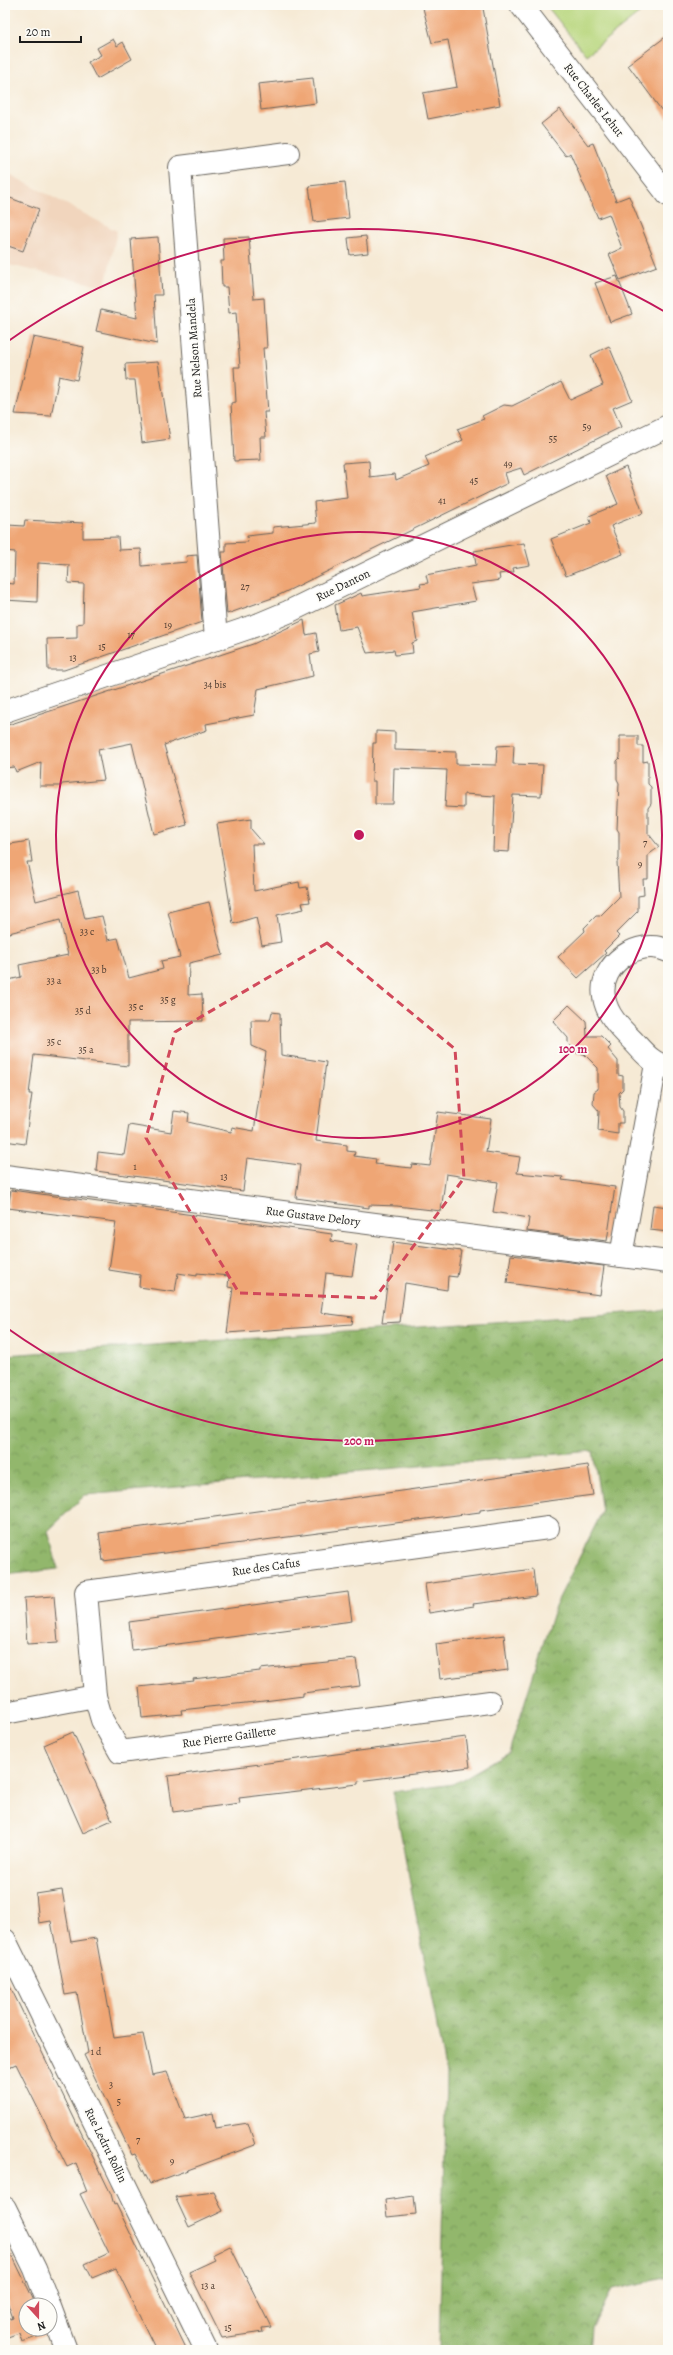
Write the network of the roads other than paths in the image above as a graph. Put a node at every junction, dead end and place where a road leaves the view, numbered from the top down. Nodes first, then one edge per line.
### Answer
1 (521, 5) edge
2 (288, 153) dead end
3 (668, 195) edge
4 (668, 426) edge
5 (216, 639) junction
6 (5, 711) edge
7 (668, 951) edge
8 (659, 1072) edge
9 (5, 1176) edge
10 (621, 1256) junction
11 (668, 1262) edge
12 (548, 1528) dead end
13 (95, 1696) junction
14 (490, 1702) dead end
15 (5, 1713) edge
16 (5, 1940) edge
17 (5, 2208) edge
18 (46, 2297) edge
19 (58, 2328) edge
20 (66, 2350) edge
21 (206, 2350) edge

1 - 3 street, Rue Charles Lehut
2 - 5 street, Rue Nelson Mandela
4 - 5 street, Rue Danton
5 - 6 street, Rue Danton
7 - 8 street
8 - 10 street
9 - 10 street, Rue Gustave Delory
10 - 11 street, Rue Gustave Delory
12 - 13 street, Rue des Cafus
13 - 14 street, Rue Pierre Gaillette
13 - 15 street
16 - 21 street, Rue Ledru Rollin
17 - 18 street
19 - 20 street

